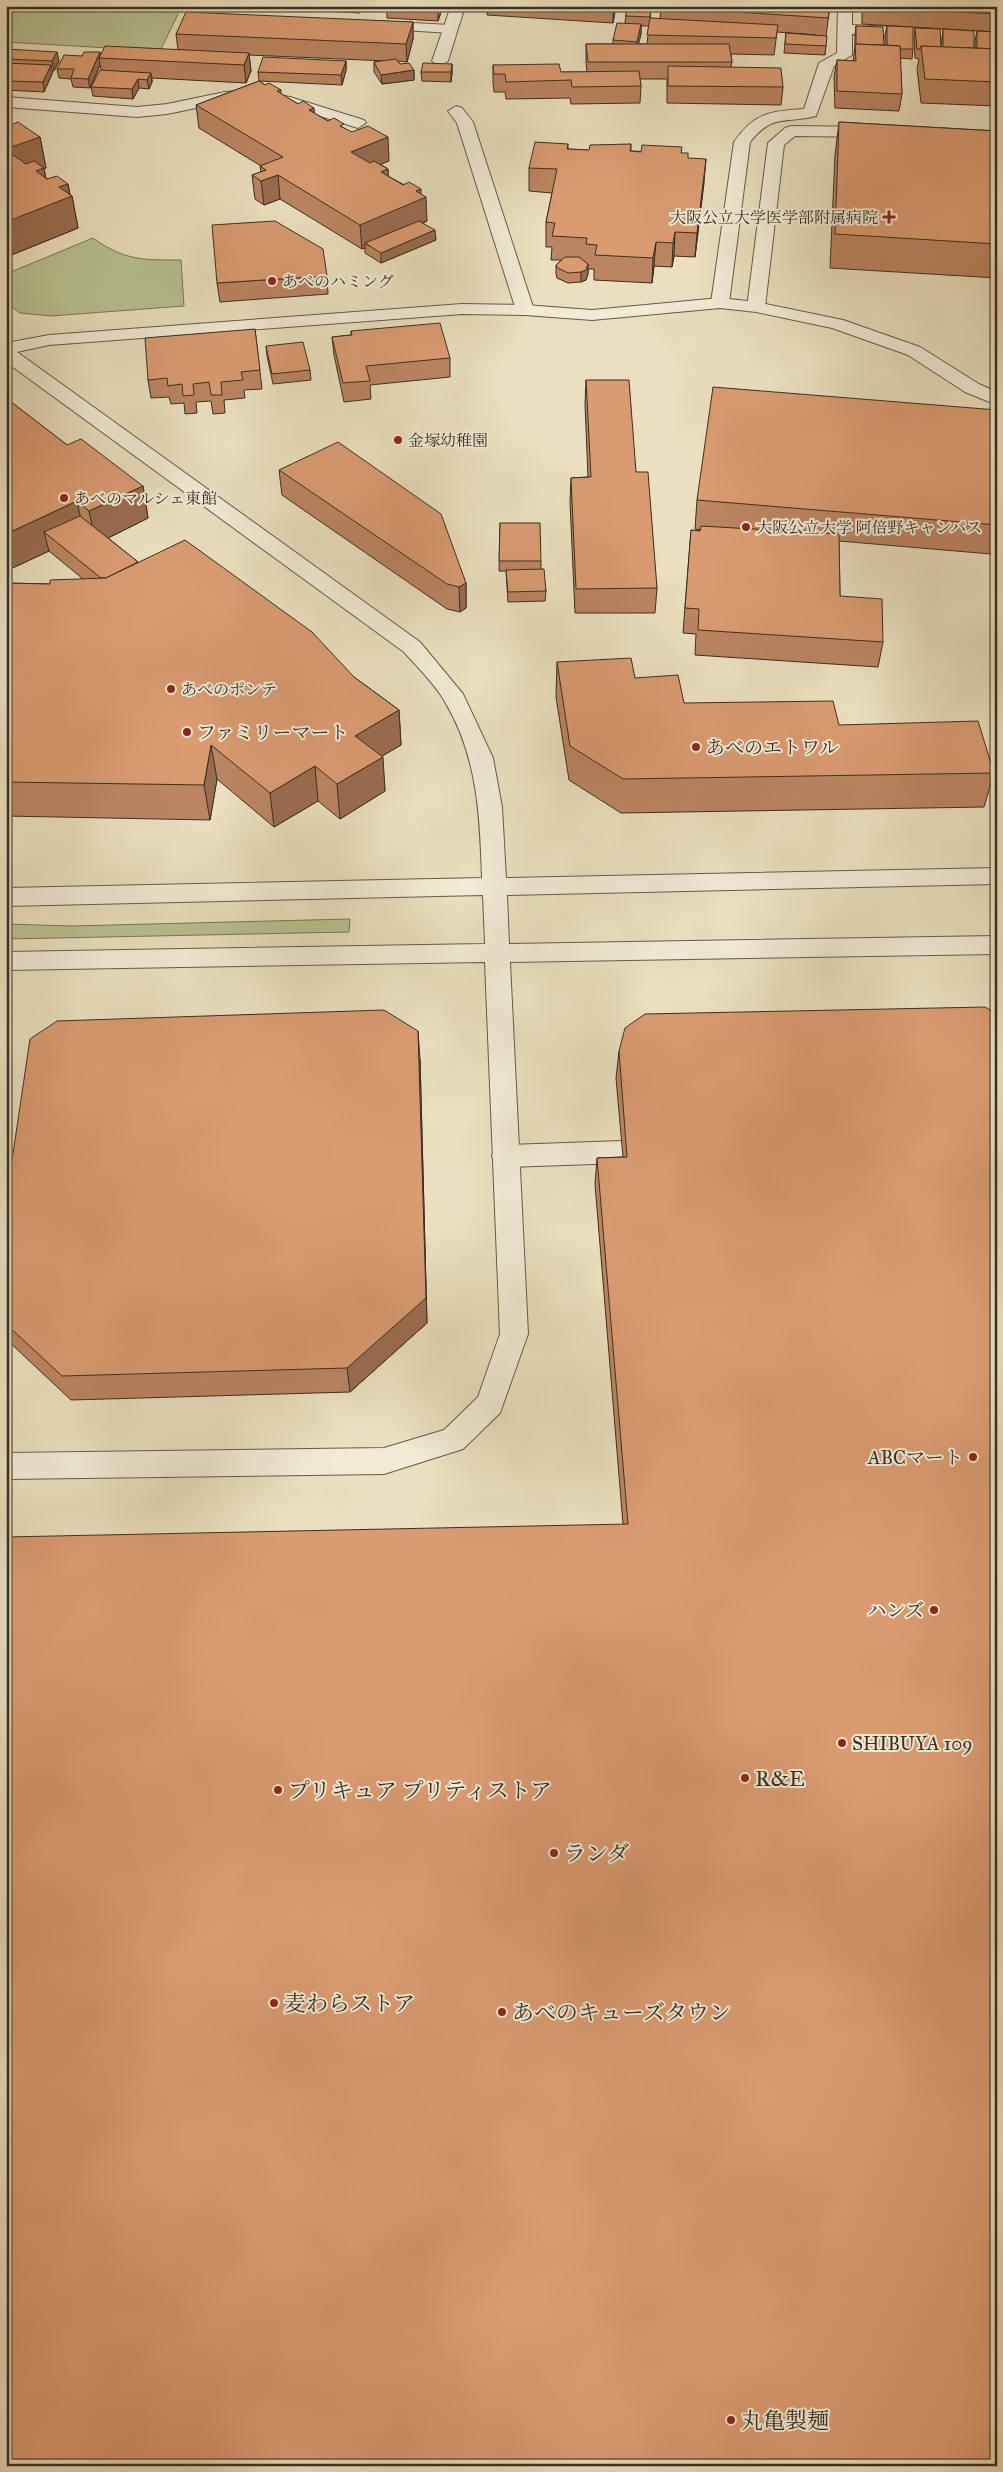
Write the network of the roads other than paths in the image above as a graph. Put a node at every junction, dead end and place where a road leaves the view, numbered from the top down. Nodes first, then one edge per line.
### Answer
1 (458, 6) edge
2 (845, 6) edge
3 (361, 25) edge
4 (450, 29) junction
5 (845, 29) junction
6 (997, 36) edge
7 (440, 61) dead end
8 (6, 102) edge
9 (456, 111) dead end
10 (358, 123) dead end
11 (892, 132) edge
12 (720, 303) junction
13 (756, 307) junction
14 (526, 310) junction
15 (6, 349) edge
16 (6, 353) edge
17 (997, 399) edge
18 (997, 876) edge
19 (496, 886) junction
20 (6, 896) edge
21 (997, 945) edge
22 (497, 953) junction
23 (6, 960) edge
24 (622, 1152) edge
25 (505, 1156) junction
26 (6, 1466) edge

1 - 4 street
2 - 5 street
3 - 4 street
4 - 7 street
5 - 6 street
5 - 12 street
8 - 10 street
9 - 14 street
11 - 13 street
12 - 13 street
12 - 14 street
13 - 17 street
14 - 15 street
16 - 19 street
18 - 19 street
19 - 20 street
19 - 22 street
21 - 22 street
22 - 23 street
22 - 25 street
24 - 25 street
25 - 26 street

